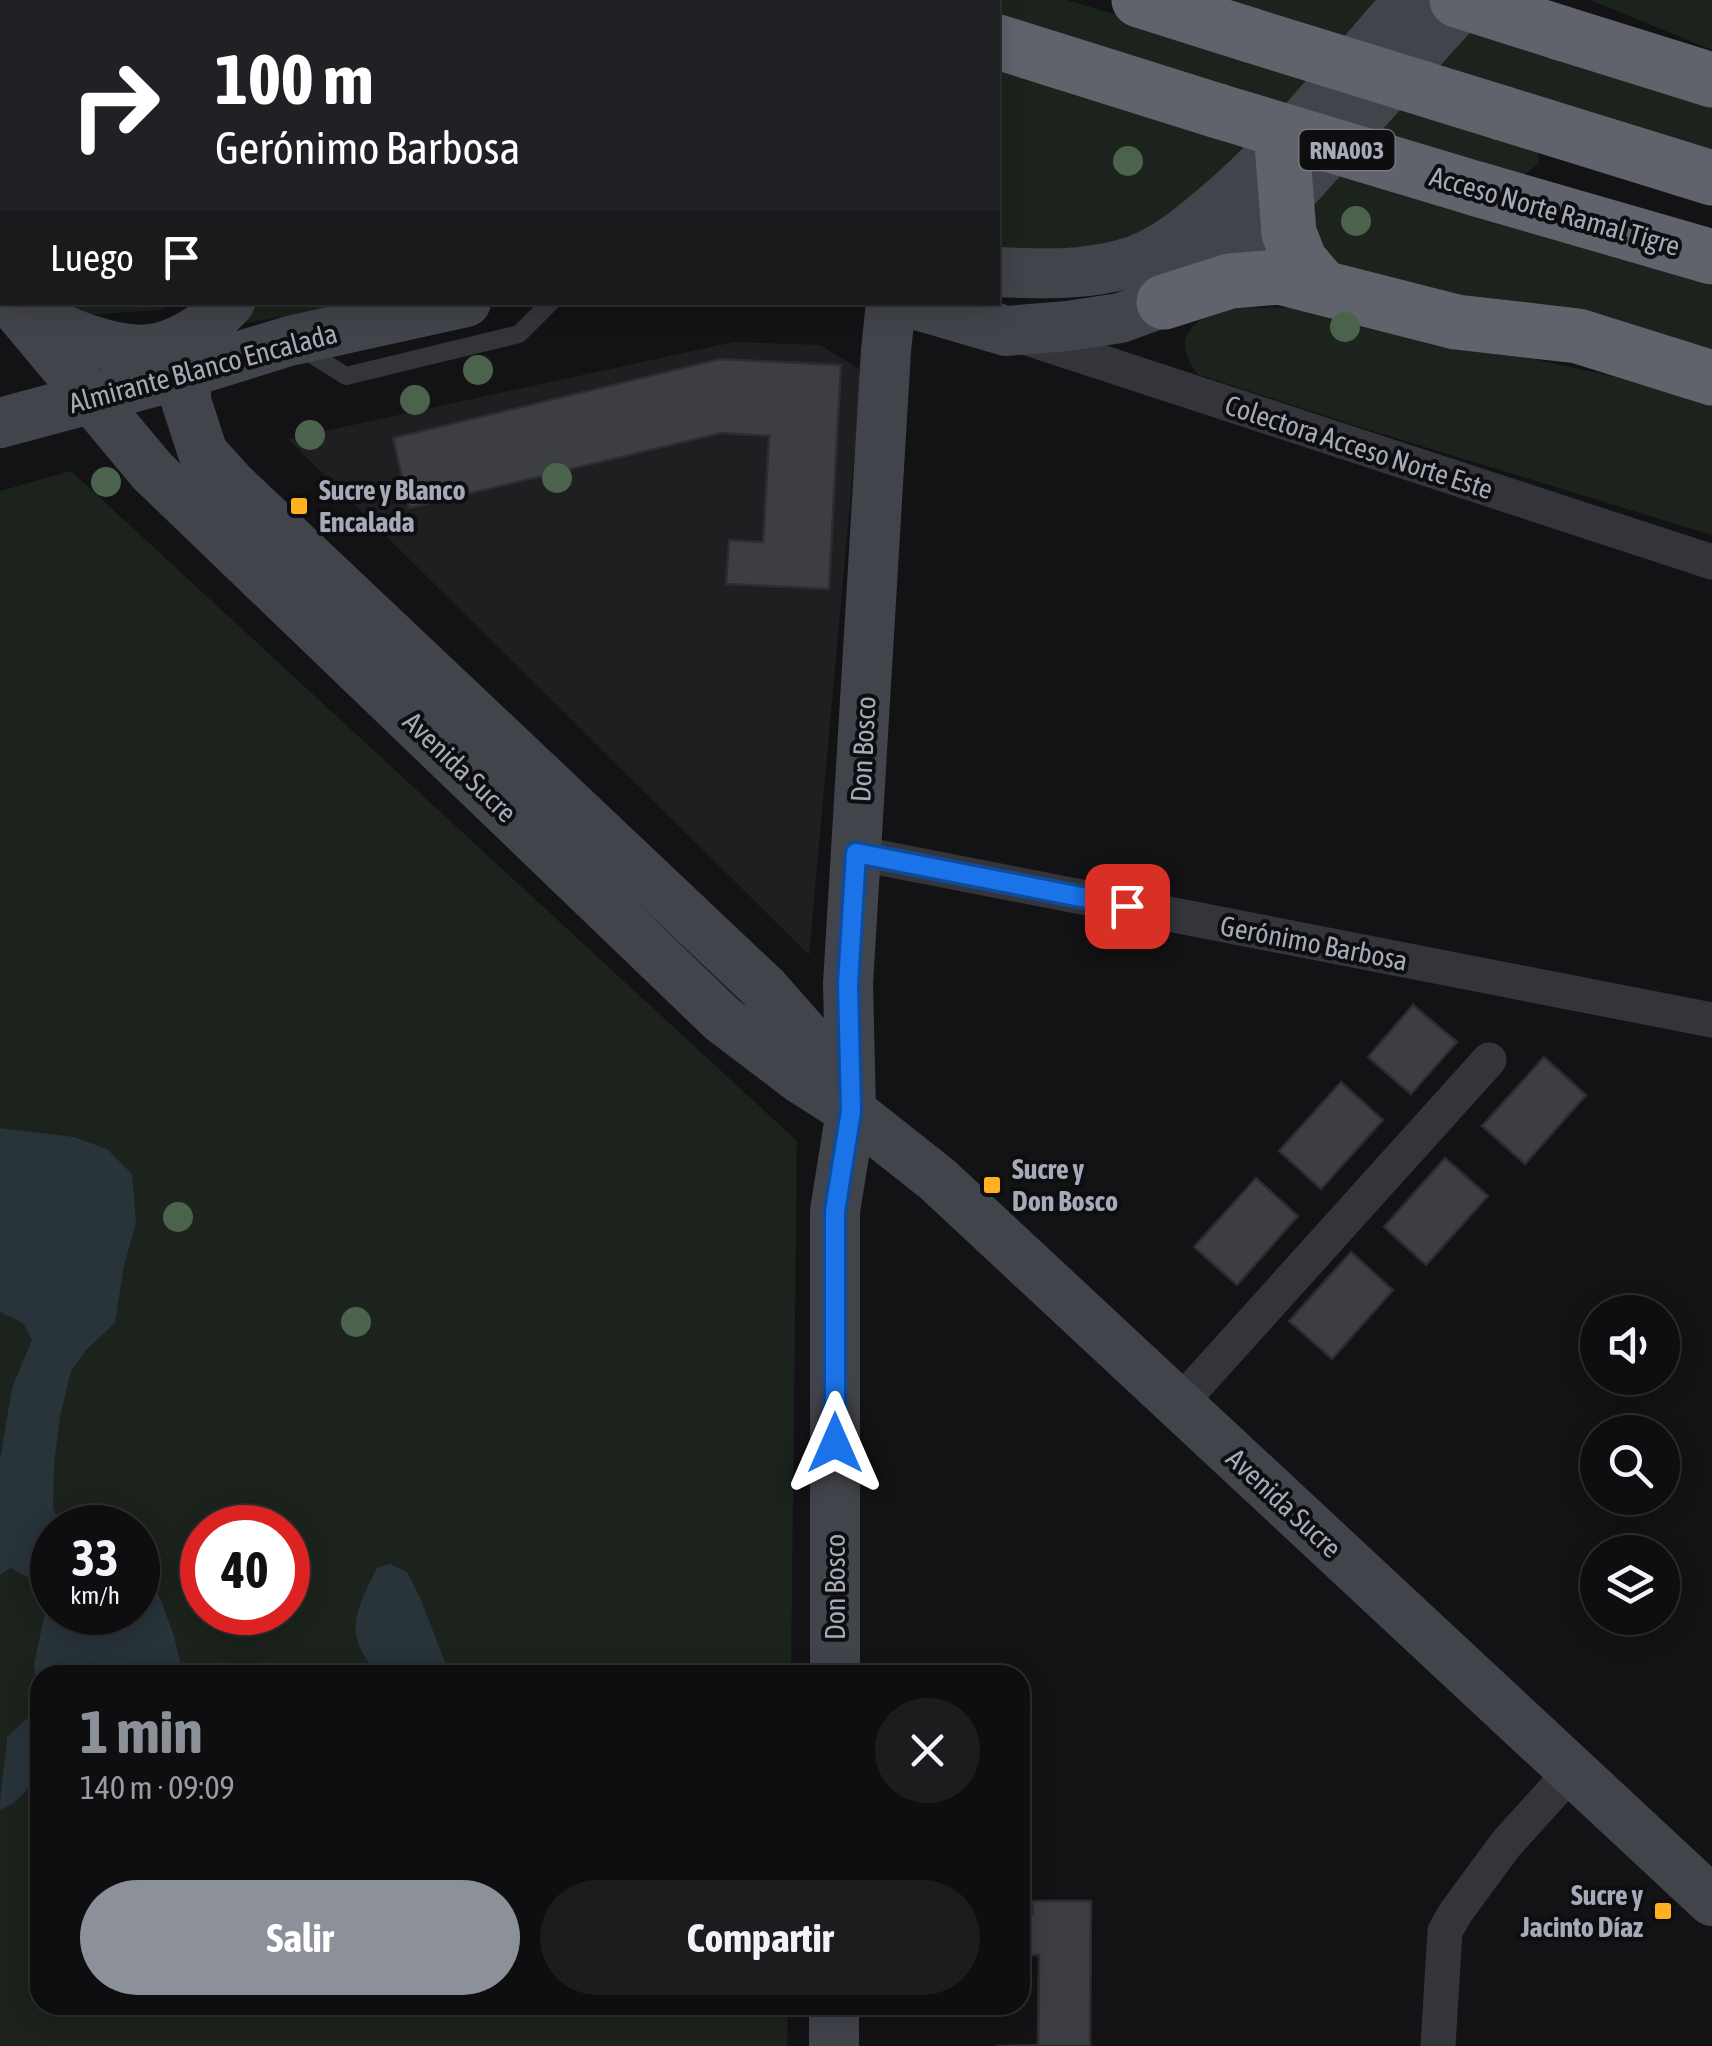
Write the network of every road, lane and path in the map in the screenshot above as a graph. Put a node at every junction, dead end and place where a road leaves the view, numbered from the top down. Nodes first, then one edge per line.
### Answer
1 (1140, 0) edge
2 (1408, 0) edge
3 (1457, 0) edge
4 (1466, 0) edge
5 (1000, 43) edge
6 (1712, 80) edge
7 (1282, 144) junction
8 (1712, 178) edge
9 (1285, 199) junction
10 (1712, 256) edge
11 (1000, 272) edge
12 (1322, 287) junction
13 (1164, 302) junction
14 (15, 305) edge
15 (18, 305) edge
16 (452, 305) edge
17 (548, 305) edge
18 (891, 305) edge
19 (917, 305) edge
20 (1006, 331) junction
21 (191, 341) edge
22 (290, 341) junction
23 (1712, 378) edge
24 (91, 398) junction
25 (0, 423) edge
26 (1712, 562) edge
27 (856, 853) junction
28 (1712, 1020) edge
29 (1488, 1060) dead end
30 (851, 1111) junction
31 (1179, 1404) junction
32 (834, 1665) edge
33 (1572, 1772) junction
34 (1712, 1901) edge
35 (834, 2015) edge
36 (834, 2046) edge
37 (1438, 2046) edge

1 - 8 highway, bridge
2 - 7 main road
3 - 6 highway, bridge
4 - 9 main road
5 - 10 highway, Acceso Norte Ramal Tigre / RNA003, bridge
7 - 9 highway
7 - 11 main road
9 - 12 highway
9 - 13 main road
12 - 13 highway
12 - 23 highway
13 - 20 main road
14 - 24 main road, Avenida Sucre
15 - 21 main road
16 - 22 main road, Almirante Blanco Encalada
17 - 22 lane
18 - 27 main road, Don Bosco
19 - 20 main road
20 - 26 street, Colectora Acceso Norte Este
21 - 22 main road, Almirante Blanco Encalada
21 - 24 main road, Almirante Blanco Encalada
21 - 30 main road, Avenida Sucre
24 - 25 main road, Almirante Blanco Encalada
24 - 30 main road, Avenida Sucre
27 - 28 street, Gerónimo Barbosa
27 - 30 main road, Don Bosco
29 - 31 street
30 - 31 main road, Avenida Sucre
30 - 32 main road, Don Bosco
31 - 33 main road, Avenida Sucre
33 - 34 main road, Avenida Sucre
33 - 37 street
35 - 36 main road

